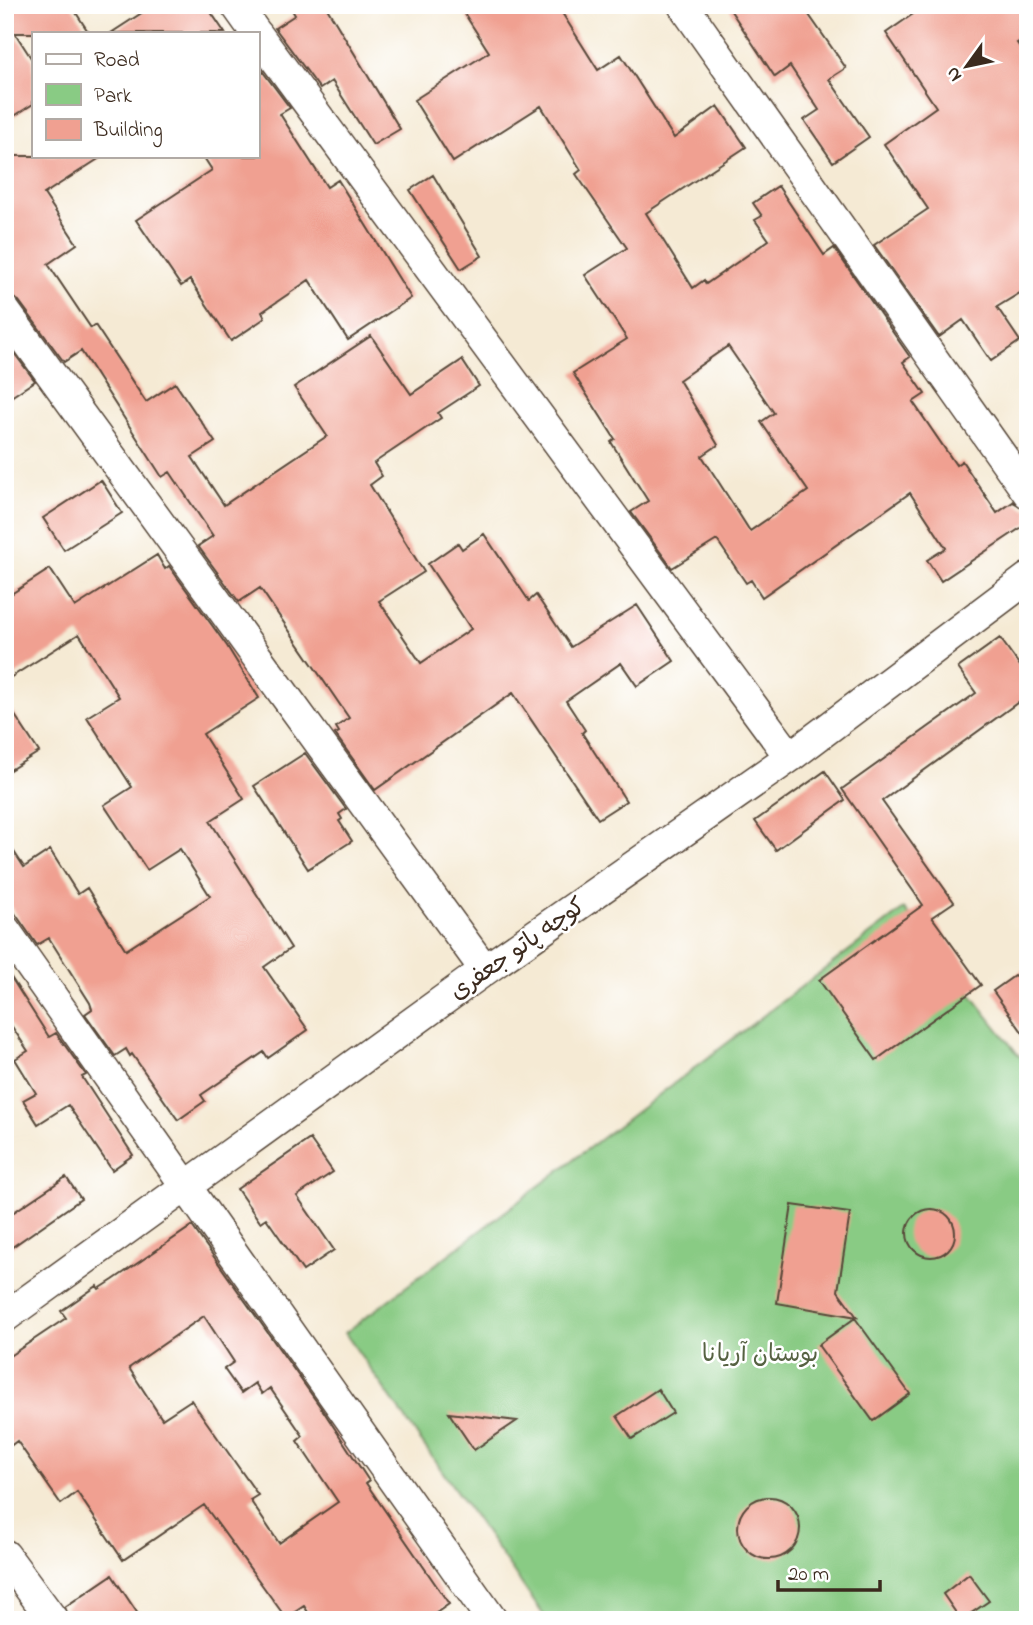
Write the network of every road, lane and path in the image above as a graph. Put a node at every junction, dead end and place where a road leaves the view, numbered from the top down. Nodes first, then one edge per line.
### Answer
1 (236, 5) edge
2 (683, 5) edge
3 (256, 32) edge
4 (259, 37) edge
5 (5, 311) edge
6 (1028, 493) edge
7 (1028, 578) edge
8 (790, 757) junction
9 (5, 930) edge
10 (485, 970) junction
11 (187, 1188) junction
12 (5, 1317) edge
13 (5, 1555) edge
14 (53, 1620) edge
15 (492, 1620) edge

1 - 3 street
2 - 6 street
4 - 8 street
5 - 10 street
7 - 8 street, کوچه پاتو جعفری
8 - 10 street, کوچه پاتو جعفری
9 - 11 street
10 - 11 street, کوچه پاتو جعفری
11 - 12 street, کوچه پاتو جعفری
11 - 15 street
13 - 14 street

